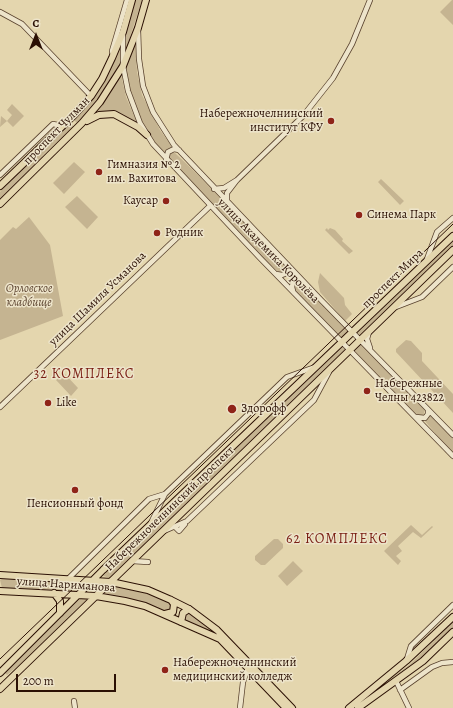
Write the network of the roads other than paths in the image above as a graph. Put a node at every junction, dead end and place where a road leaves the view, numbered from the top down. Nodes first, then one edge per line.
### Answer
1 (127, 0) edge
2 (132, 0) edge
3 (146, 0) edge
4 (370, 0) edge
5 (0, 12) edge
6 (138, 28) junction
7 (123, 32) junction
8 (113, 55) junction
9 (123, 66) junction
10 (91, 96) junction
11 (67, 121) junction
12 (82, 123) junction
13 (62, 126) junction
14 (76, 129) junction
15 (147, 135) junction
16 (179, 150) junction
17 (166, 160) junction
18 (0, 175) edge
19 (237, 180) junction
20 (0, 186) edge
21 (214, 189) junction
22 (227, 202) junction
23 (0, 204) edge
24 (210, 206) junction
25 (453, 218) edge
26 (453, 236) edge
27 (453, 250) edge
28 (425, 263) junction
29 (288, 265) junction
30 (453, 268) edge
31 (276, 274) junction
32 (310, 288) junction
33 (294, 293) junction
34 (392, 308) junction
35 (362, 323) junction
36 (345, 325) junction
37 (370, 331) junction
38 (353, 332) junction
39 (333, 333) junction
40 (348, 337) joint
41 (360, 340) junction
42 (342, 342) junction
43 (355, 345) joint
44 (370, 349) junction
45 (350, 350) junction
46 (332, 352) junction
47 (359, 359) junction
48 (340, 360) junction
49 (319, 365) junction
50 (331, 369) junction
51 (0, 407) edge
52 (427, 409) junction
53 (415, 416) junction
54 (453, 435) edge
55 (453, 456) edge
56 (165, 494) junction
57 (149, 528) junction
58 (162, 532) junction
59 (132, 561) junction
60 (148, 562) dead end
61 (120, 572) junction
62 (1, 575) edge
63 (69, 578) junction
64 (95, 580) junction
65 (111, 582) junction
66 (126, 584) junction
67 (1, 591) edge
68 (54, 594) junction
69 (80, 595) junction
70 (96, 596) junction
71 (171, 600) junction
72 (453, 605) edge
73 (189, 609) junction
74 (60, 613) junction
75 (163, 614) junction
76 (453, 617) edge
77 (181, 622) junction
78 (453, 632) edge
79 (406, 662) junction
80 (453, 662) edge
81 (248, 668) junction
82 (0, 674) edge
83 (396, 681) junction
84 (2, 687) edge
85 (400, 690) junction
86 (74, 701) dead end
87 (75, 708) edge
88 (240, 708) edge
89 (286, 708) edge
90 (292, 708) edge
91 (348, 708) edge
92 (358, 708) edge
93 (409, 708) edge

1 - 8 street
2 - 7 main road, проспект Чулман
3 - 6 main road, проспект Чулман
4 - 19 street
5 - 10 street
6 - 9 main road, проспект Чулман
6 - 16 street, улица Академика Королёва
7 - 8 main road, проспект Чулман
7 - 9 street, улица Академика Королёва
8 - 10 main road, проспект Чулман
9 - 12 main road, проспект Чулман
9 - 15 street, улица Академика Королёва
10 - 11 main road, проспект Чулман
11 - 13 main road, проспект Чулман
11 - 14 main road
12 - 14 main road, проспект Чулман
12 - 15 main road
13 - 18 street
13 - 20 main road, проспект Чулман
14 - 23 main road, проспект Чулман
15 - 17 street, улица Академика Королёва
16 - 17 street
16 - 21 street, улица Академика Королёва
17 - 24 street, улица Академика Королёва
19 - 21 street
19 - 22 street
21 - 22 street, улица Академика Королёва
22 - 29 street, улица Академика Королёва
24 - 31 street, улица Академика Королёва
24 - 51 street, улица Шамиля Усманова
25 - 28 street
26 - 28 main road, проспект Мира
27 - 34 main road, проспект Мира
28 - 35 main road, проспект Мира
29 - 31 street
29 - 32 street, улица Академика Королёва
30 - 34 street
31 - 33 street, улица Академика Королёва
32 - 33 street
32 - 36 street, улица Академика Королёва
33 - 39 street, улица Академика Королёва
34 - 37 main road, проспект Мира
35 - 36 street
35 - 38 main road, проспект Мира
36 - 38 street, улица Академика Королёва
37 - 41 main road, проспект Мира
37 - 44 street
38 - 40 main road, проспект Мира
38 - 41 street, улица Академика Королёва
39 - 42 street, улица Академика Королёва
39 - 46 street
40 - 42 main road, Набережночелнинский проспект
41 - 43 main road, проспект Мира
41 - 44 street, улица Академика Королёва
42 - 45 street, улица Академика Королёва
42 - 46 main road, Набережночелнинский проспект
43 - 45 main road, Набережночелнинский проспект
44 - 52 street, улица Академика Королёва
45 - 47 street, улица Академика Королёва
45 - 48 main road, Набережночелнинский проспект
46 - 49 main road, Набережночелнинский проспект
47 - 48 street
47 - 53 street, улица Академика Королёва
48 - 50 main road, Набережночелнинский проспект
49 - 56 street
49 - 57 main road, Набережночелнинский проспект
50 - 58 main road, Набережночелнинский проспект
50 - 58 street
52 - 53 street
52 - 54 street, улица Академика Королёва
53 - 55 street, улица Академика Королёва
56 - 57 street
56 - 63 street
57 - 64 main road, Набережночелнинский проспект
58 - 59 main road, Набережночелнинский проспект
59 - 60 street
59 - 61 main road, Набережночелнинский проспект
61 - 65 main road, Набережночелнинский проспект
61 - 66 main road
62 - 63 main road, улица Нариманова
63 - 64 main road, улица Нариманова
64 - 65 main road, улица Нариманова
64 - 69 main road, Набережночелнинский проспект
65 - 66 main road, улица Нариманова
65 - 70 main road, Набережночелнинский проспект
66 - 71 main road, улица Нариманова
67 - 68 main road, улица Нариманова
68 - 69 main road, улица Нариманова
68 - 74 main road
69 - 70 main road, улица Нариманова
69 - 74 main road, Набережночелнинский проспект
70 - 75 main road, улица Нариманова
70 - 84 main road, Набережночелнинский проспект
71 - 73 main road, улица Нариманова
71 - 75 main road
72 - 79 street
73 - 77 main road
73 - 90 main road, улица Нариманова
74 - 82 main road, Набережночелнинский проспект
75 - 77 main road, улица Нариманова
76 - 79 main road
77 - 81 main road, улица Нариманова
78 - 83 main road
79 - 91 main road
80 - 85 street
81 - 88 street
81 - 89 main road, улица Нариманова
82 - 84 main road
83 - 85 street
83 - 92 main road
85 - 93 street
86 - 87 street

